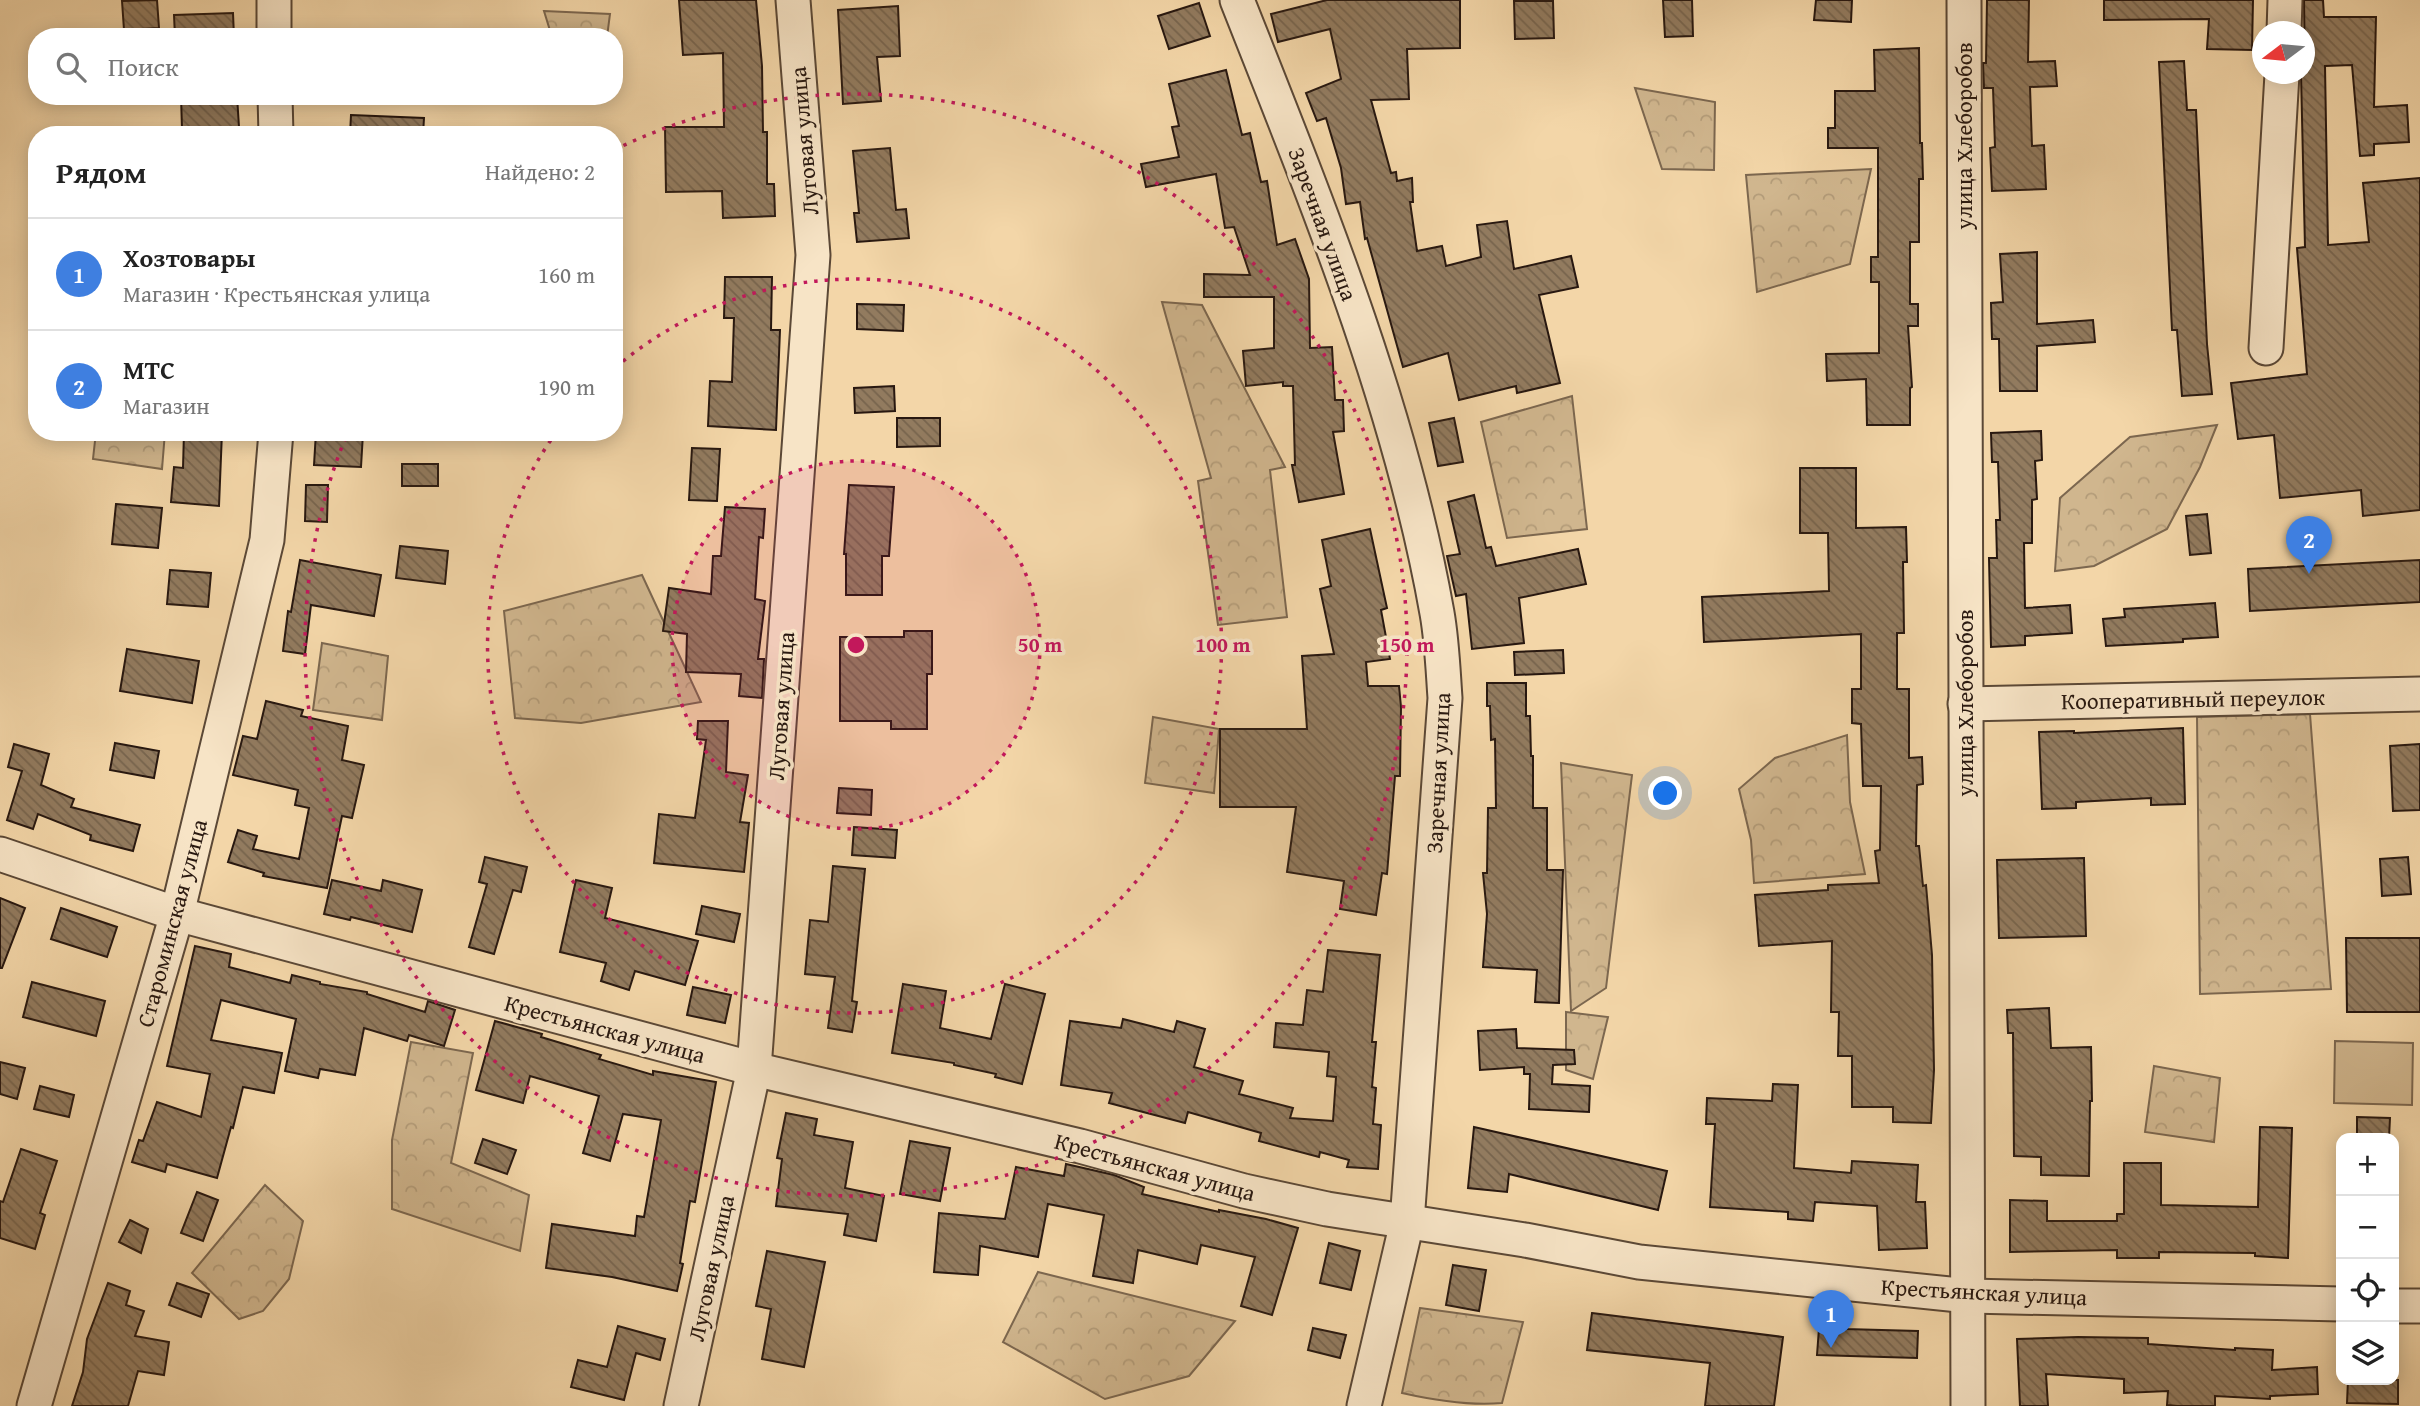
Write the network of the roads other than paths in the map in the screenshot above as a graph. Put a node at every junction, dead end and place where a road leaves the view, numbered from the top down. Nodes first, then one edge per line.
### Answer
1 (274, 0) edge
2 (793, 0) edge
3 (1237, 0) edge
4 (1964, 0) edge
5 (2285, 0) edge
6 (2284, 21) edge
7 (274, 28) edge
8 (2280, 84) edge
9 (275, 105) edge
10 (276, 126) edge
11 (2266, 348) dead end
12 (275, 441) edge
13 (2420, 694) edge
14 (1965, 704) junction
15 (0, 854) edge
16 (177, 914) junction
17 (754, 1069) junction
18 (1407, 1222) junction
19 (1969, 1296) junction
20 (2336, 1304) edge
21 (2399, 1306) edge
22 (2420, 1306) edge
23 (34, 1406) edge
24 (681, 1406) edge
25 (1364, 1406) edge
26 (1968, 1406) edge

1 - 7 street
2 - 17 street, Луговая улица
3 - 18 street, Заречная улица
4 - 14 street, улица Хлеборобов
5 - 6 street
8 - 11 street
9 - 10 street
12 - 16 street, Староминская улица
13 - 14 street, Кооперативный переулок
14 - 19 street, улица Хлеборобов
15 - 16 street, Крестьянская улица
16 - 17 street, Крестьянская улица
16 - 23 street, Староминская улица
17 - 18 street, Крестьянская улица
17 - 24 street, Луговая улица
18 - 19 street, Крестьянская улица
18 - 25 street, Заречная улица
19 - 20 street, Крестьянская улица
19 - 26 street, улица Хлеборобов
21 - 22 street

